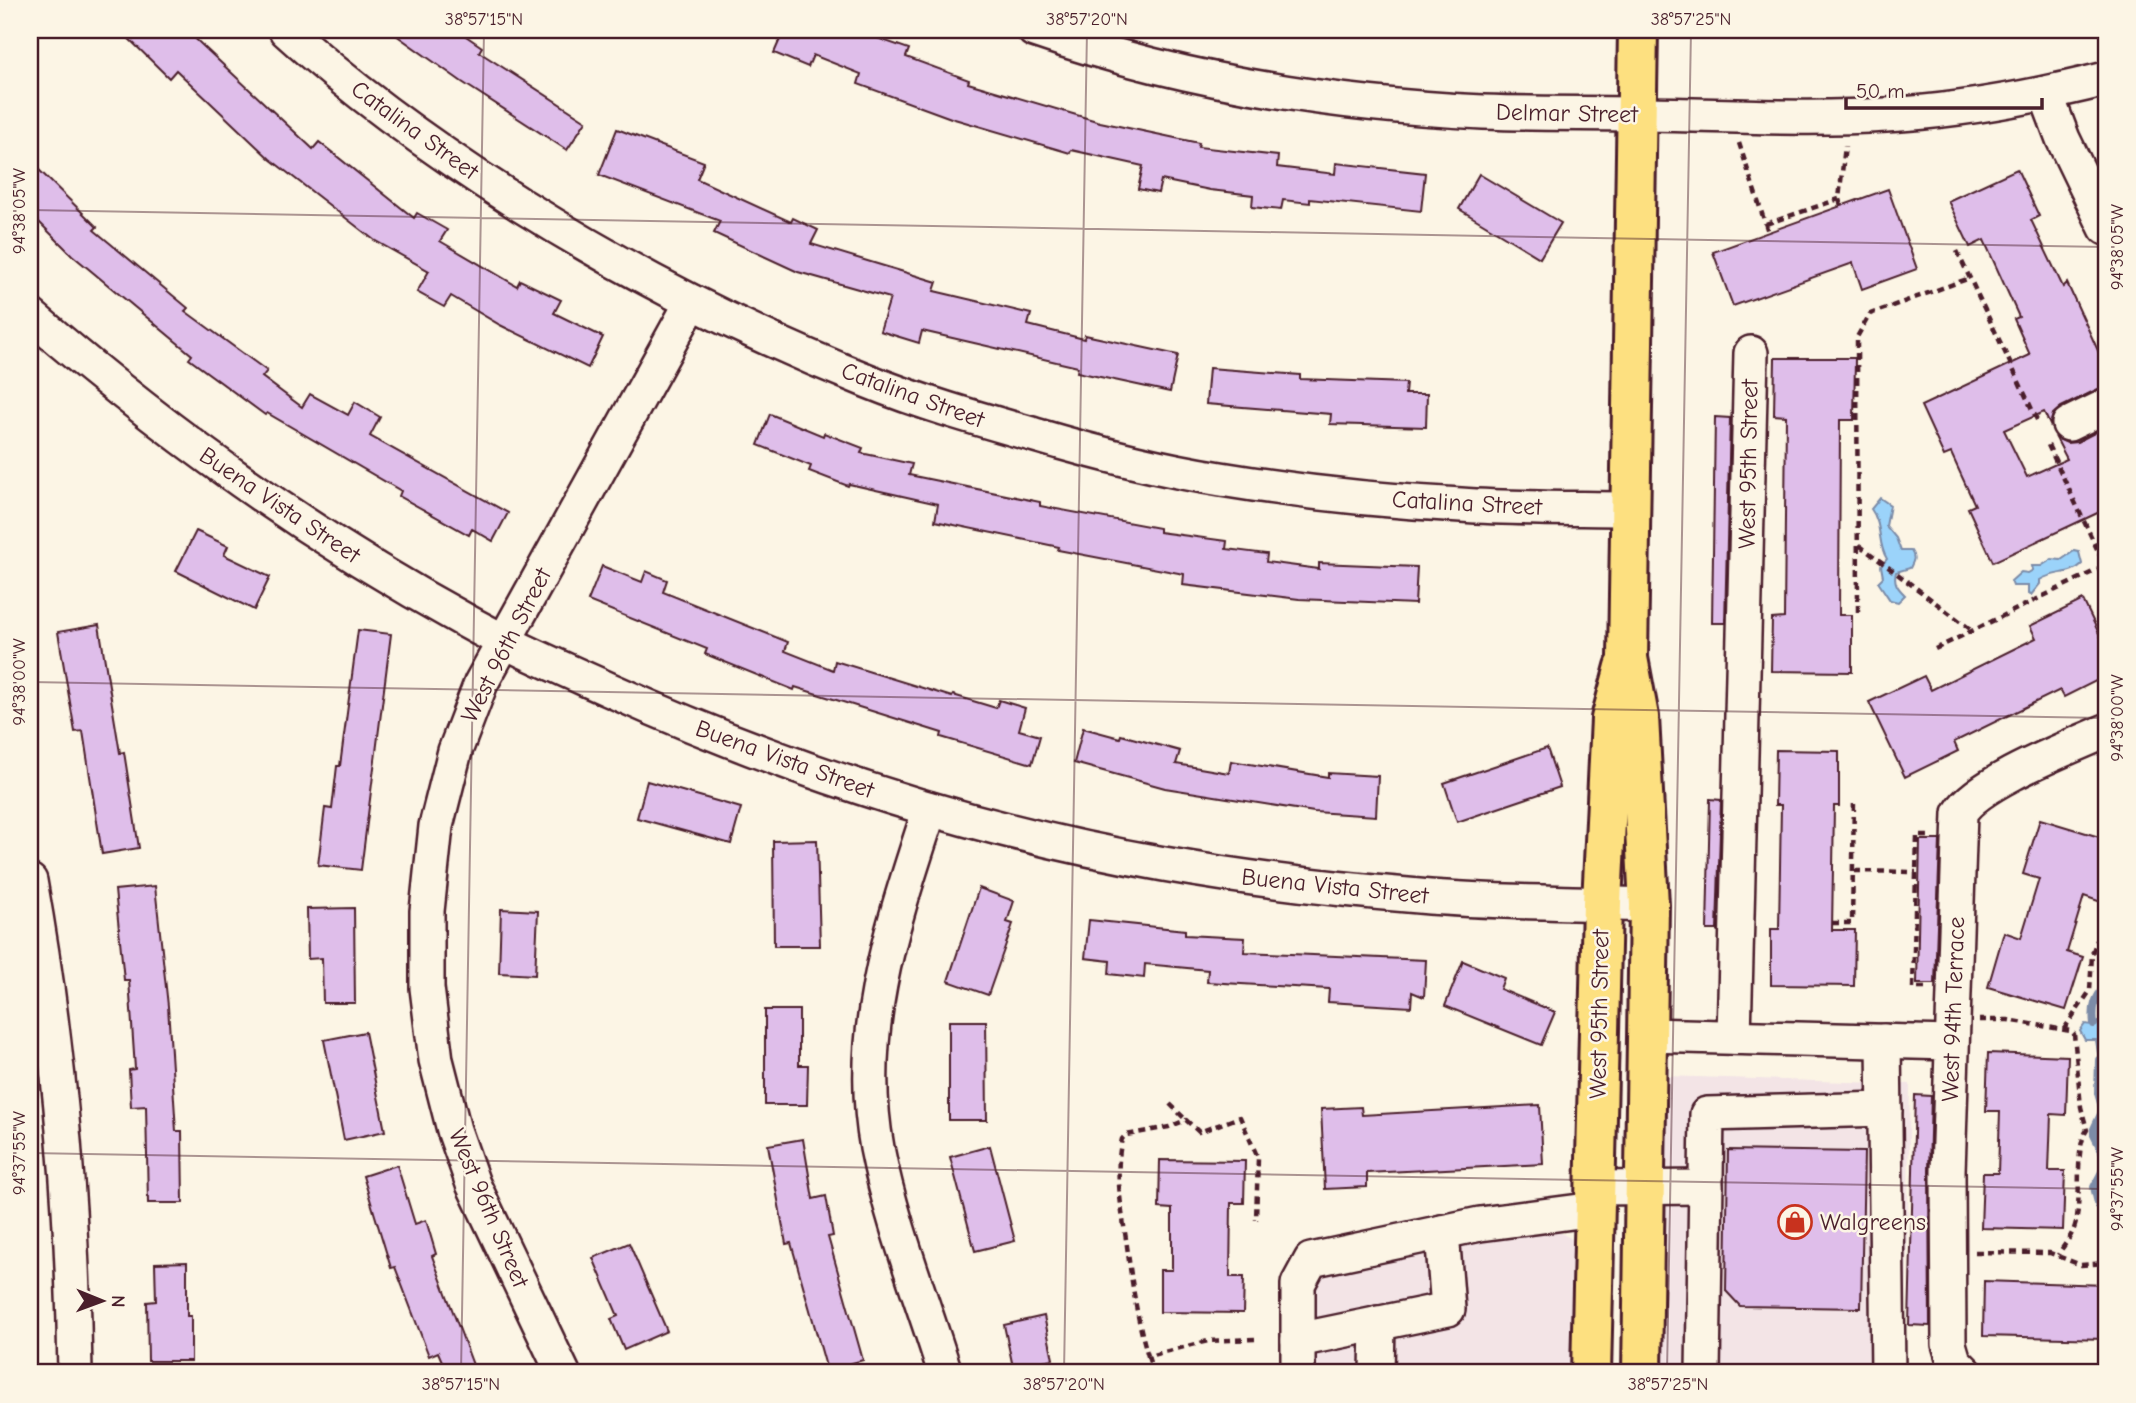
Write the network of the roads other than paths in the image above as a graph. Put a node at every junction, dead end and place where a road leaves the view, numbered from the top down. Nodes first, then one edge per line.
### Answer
1 (286, 30) edge
2 (1034, 30) edge
3 (1638, 30) edge
4 (2106, 79) edge
5 (2046, 94) junction
6 (1637, 114) junction
7 (2106, 228) edge
8 (692, 302) junction
9 (30, 315) edge
10 (1751, 353) dead end
11 (2106, 406) edge
12 (2052, 431) road end
13 (1630, 509) junction
14 (503, 640) junction
15 (1628, 658) junction
16 (2106, 731) edge
17 (930, 809) junction
18 (30, 881) edge
19 (1602, 903) junction
20 (1649, 905) junction
21 (1647, 1035) junction
22 (1734, 1037) junction
23 (1884, 1041) junction
24 (1951, 1043) junction
25 (1885, 1109) junction
26 (1645, 1187) junction
27 (1706, 1187) junction
28 (1595, 1199) junction
29 (1442, 1232) junction
30 (1378, 1323) junction
31 (1298, 1340) junction
32 (1965, 1372) edge
33 (75, 1373) edge
34 (563, 1373) edge
35 (944, 1373) edge
36 (1298, 1373) edge
37 (1377, 1373) edge
38 (1591, 1373) edge
39 (1642, 1373) edge
40 (1703, 1373) edge
41 (1888, 1373) edge

1 - 8 street, Catalina Street
2 - 6 street, Delmar Street
3 - 6 main road, West 95th Street
4 - 5 street, Delmar Street
5 - 6 street, Delmar Street
5 - 7 street
6 - 13 main road, West 95th Street
8 - 13 street, Catalina Street
8 - 14 street, West 96th Street
9 - 14 street, Buena Vista Street
10 - 22 street, West 95th Street
11 - 12 street
13 - 15 main road, West 95th Street
14 - 17 street, Buena Vista Street
14 - 34 street, West 96th Street
15 - 19 main road, West 95th Street
15 - 20 main road, West 95th Street
16 - 24 street, West 94th Terrace
17 - 19 street, Buena Vista Street
17 - 35 street
18 - 33 street
19 - 20 street, Buena Vista Street
19 - 28 main road, West 95th Street
20 - 21 main road, West 95th Street
21 - 22 street
21 - 26 main road, West 95th Street
22 - 23 street
23 - 24 street
23 - 25 street
24 - 32 street, West 94th Terrace
25 - 27 street
25 - 41 street
26 - 27 street
26 - 28 street
26 - 39 main road, West 95th Street
27 - 40 street
28 - 29 street
28 - 38 main road, West 95th Street
29 - 30 street
29 - 31 street
30 - 31 street
30 - 37 street
31 - 36 street

